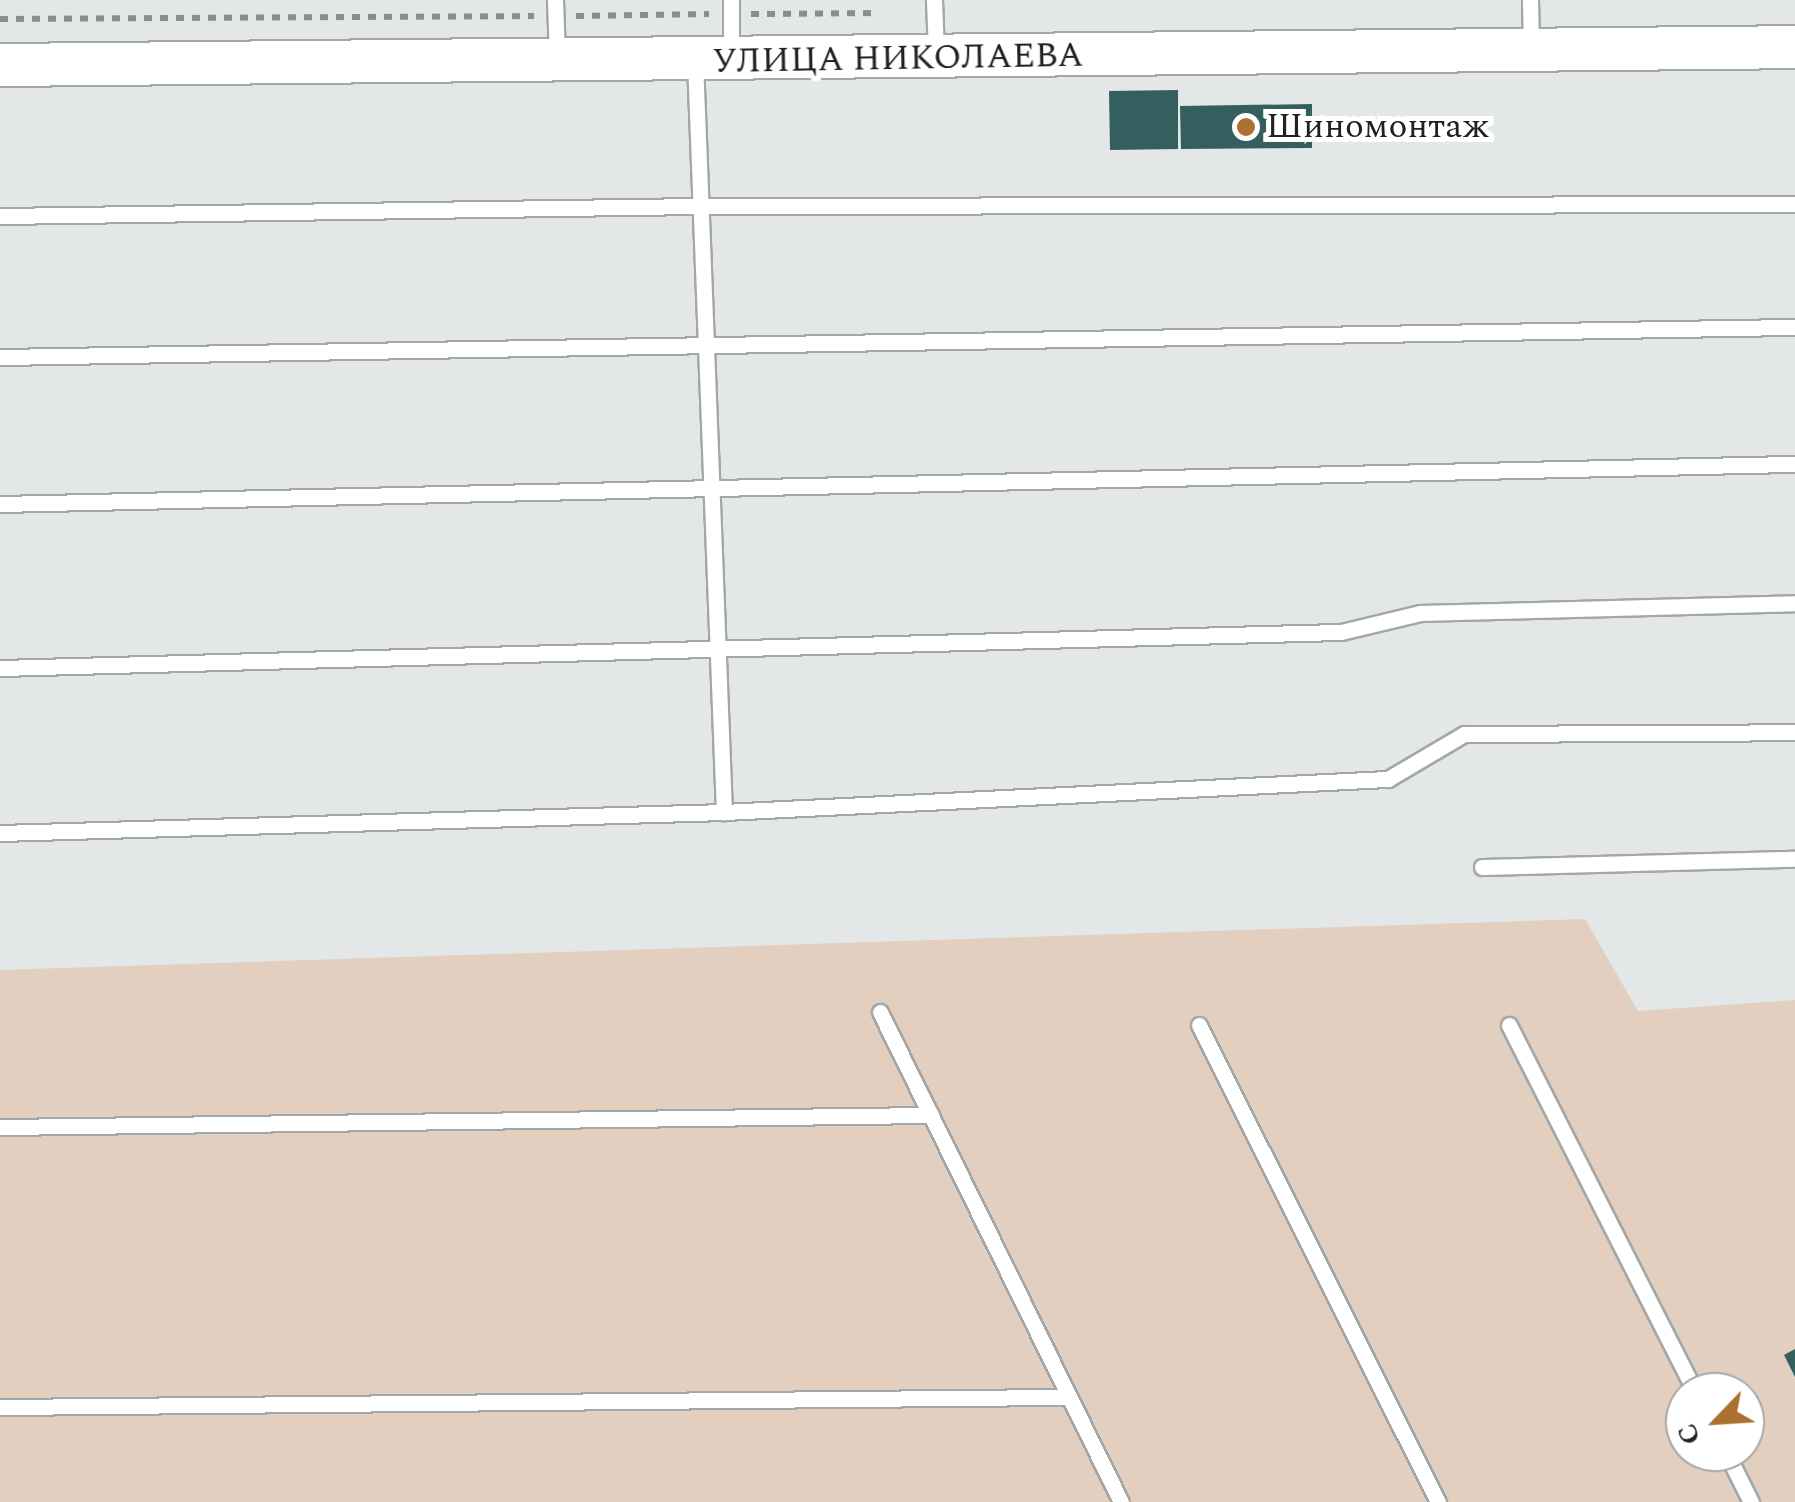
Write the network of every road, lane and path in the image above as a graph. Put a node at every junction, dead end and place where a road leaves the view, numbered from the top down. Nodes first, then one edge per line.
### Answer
1 (555, 0) edge
2 (730, 0) edge
3 (934, 0) edge
4 (1530, 0) edge
5 (1795, 47) edge
6 (1531, 48) junction
7 (936, 60) junction
8 (713, 61) junction
9 (557, 62) junction
10 (0, 66) edge
11 (1795, 204) edge
12 (701, 206) junction
13 (0, 216) edge
14 (1795, 327) edge
15 (706, 347) junction
16 (0, 357) edge
17 (1795, 464) edge
18 (712, 492) junction
19 (0, 504) edge
20 (1795, 603) edge
21 (718, 649) junction
22 (0, 668) edge
23 (1795, 732) edge
24 (724, 812) junction
25 (0, 833) edge
26 (1795, 859) edge
27 (1482, 867) dead end
28 (880, 1012) dead end
29 (1199, 1026) dead end
30 (1510, 1026) dead end
31 (931, 1116) junction
32 (0, 1127) edge
33 (1685, 1372) edge
34 (1069, 1397) junction
35 (0, 1407) edge
36 (1736, 1472) edge
37 (1121, 1502) edge
38 (1438, 1502) edge
39 (1751, 1502) edge

1 - 9 lane
2 - 8 lane
3 - 7 lane
4 - 6 lane
5 - 6 main road, УЛИЦА НИКОЛАЕВА
6 - 7 main road, УЛИЦА НИКОЛАЕВА
7 - 8 main road, УЛИЦА НИКОЛАЕВА
8 - 9 main road, УЛИЦА НИКОЛАЕВА
8 - 12 lane
9 - 10 main road, УЛИЦА НИКОЛАЕВА
11 - 12 lane
12 - 13 lane
12 - 15 lane
14 - 15 lane
15 - 16 lane
15 - 18 lane
17 - 18 lane
18 - 19 lane
18 - 21 lane
20 - 21 lane
21 - 22 lane
21 - 24 lane
23 - 24 lane
24 - 25 lane
26 - 27 lane
28 - 31 lane
29 - 38 lane
30 - 33 lane
31 - 32 lane
31 - 34 lane
34 - 35 lane
34 - 37 lane
36 - 39 lane

